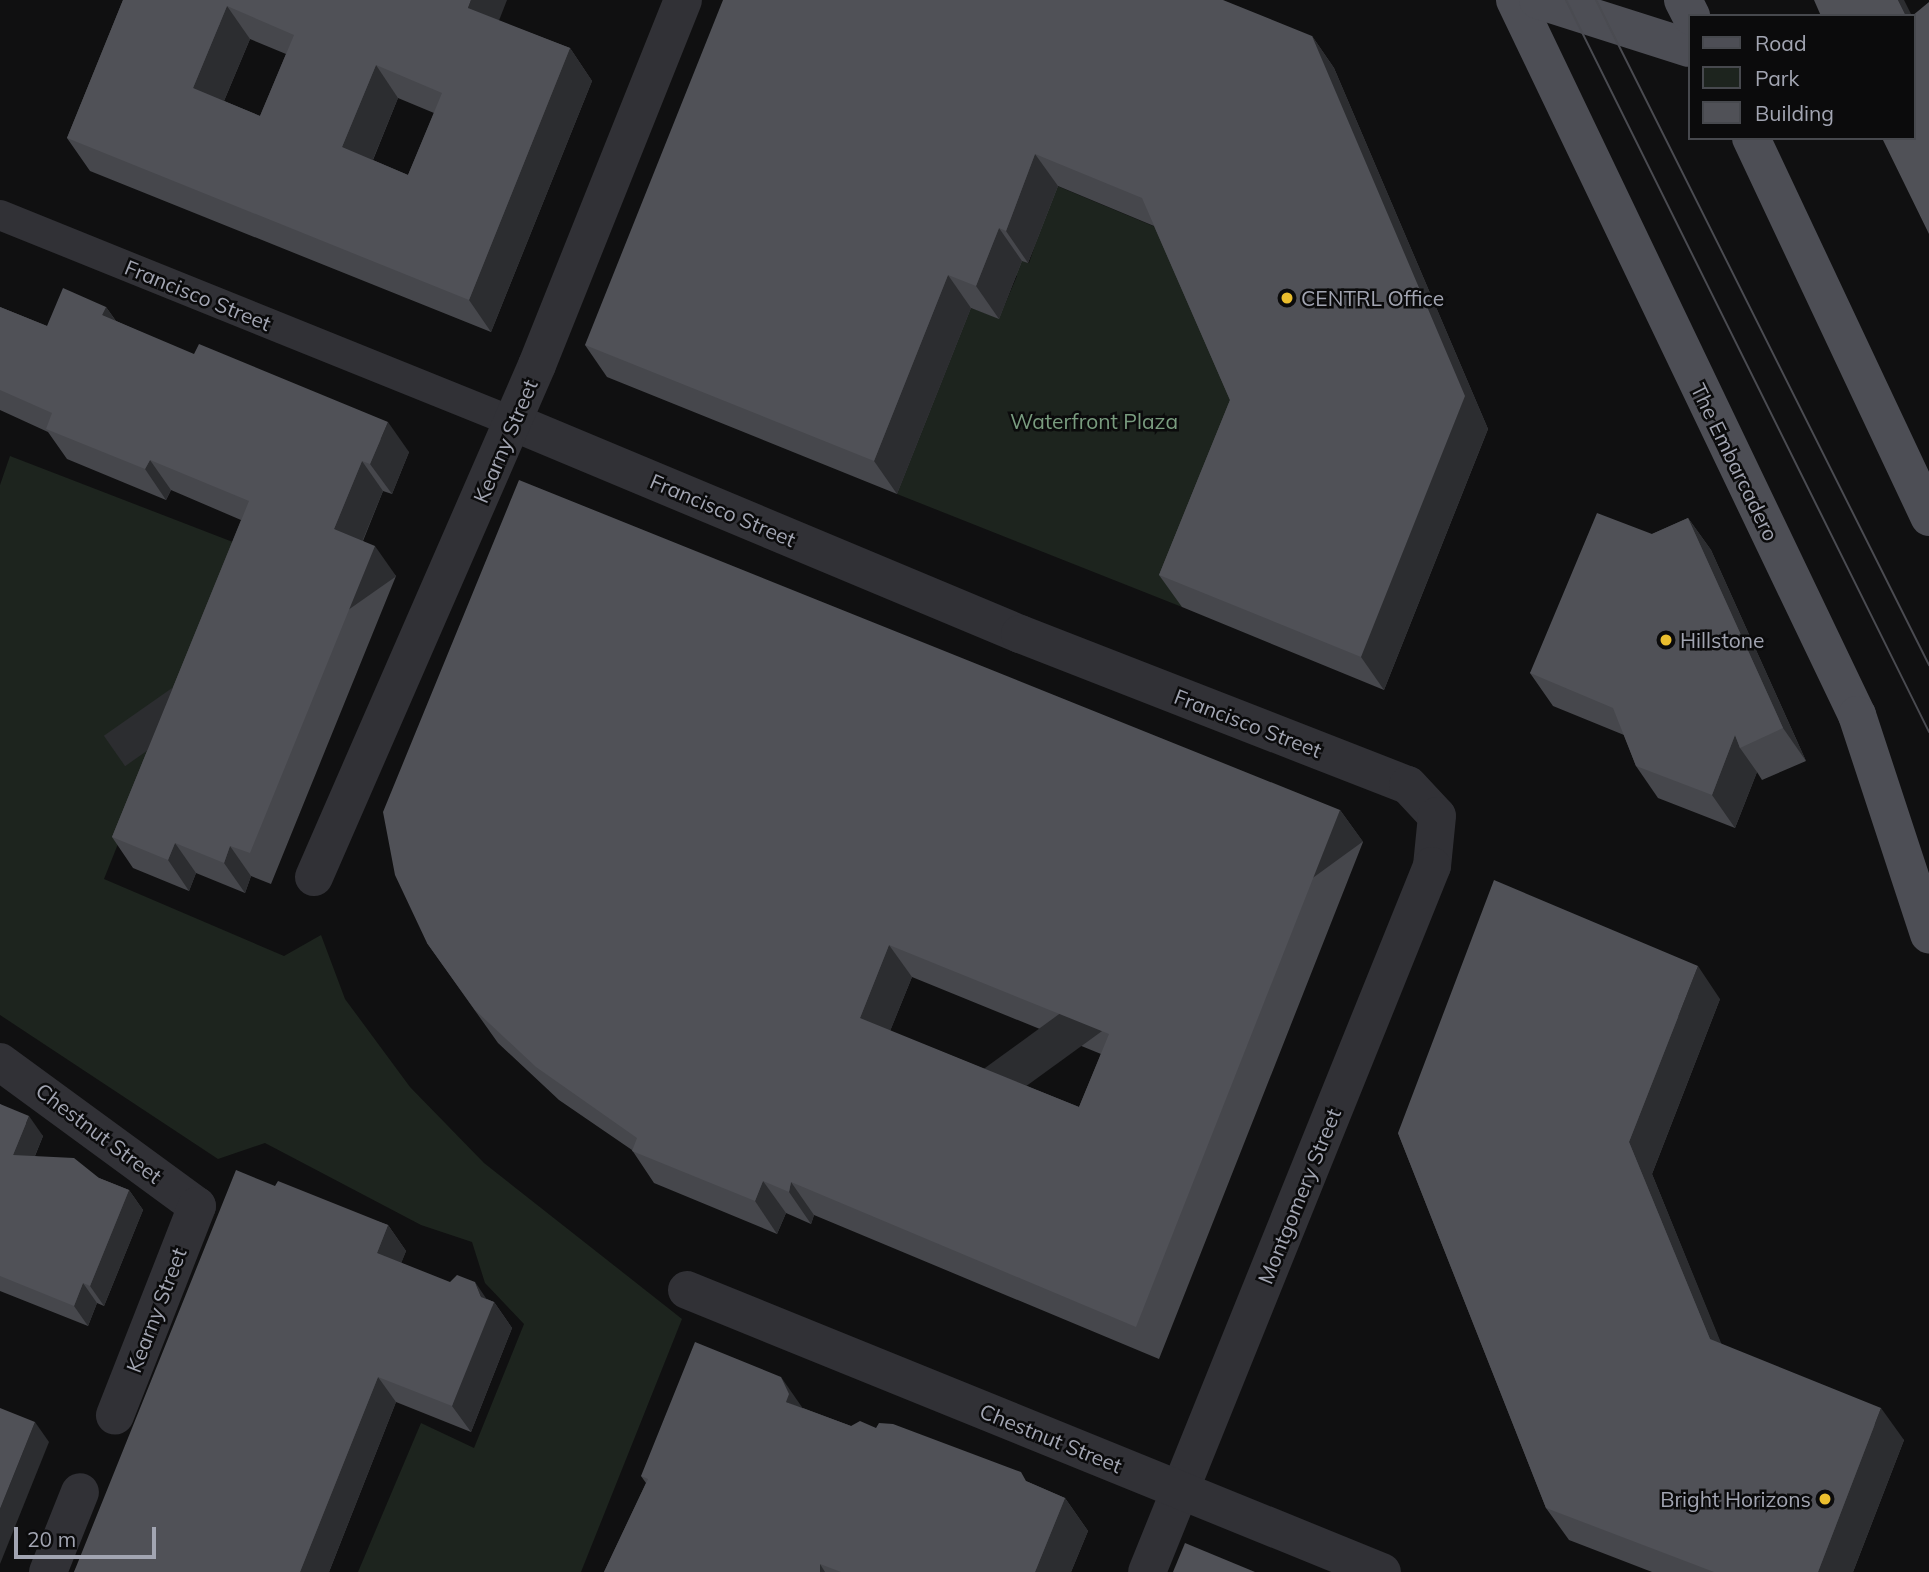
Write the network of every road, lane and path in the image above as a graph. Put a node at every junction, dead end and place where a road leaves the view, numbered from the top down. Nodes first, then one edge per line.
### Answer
1 (683, 0) edge
2 (1515, 0) edge
3 (1538, 0) edge
4 (1688, 48) edge
5 (1752, 140) edge
6 (0, 215) edge
7 (513, 422) junction
8 (1929, 517) edge
9 (1437, 816) joint
10 (314, 877) dead end
11 (1929, 934) edge
12 (0, 1062) edge
13 (197, 1206) joint
14 (703, 1297) dead end
15 (115, 1415) dead end
16 (1180, 1490) junction
17 (80, 1492) dead end
18 (48, 1572) edge
19 (1147, 1572) edge
20 (1382, 1572) edge

1 - 7 street, Kearny Street
2 - 11 main road, The Embarcadero
3 - 4 main road
5 - 8 main road
6 - 7 street, Francisco Street
7 - 9 street, Francisco Street
7 - 10 street, Kearny Street
9 - 16 street, Montgomery Street
12 - 13 street, Chestnut Street
13 - 15 street, Kearny Street
14 - 16 street, Chestnut Street
16 - 19 street, Montgomery Street
16 - 20 street, Chestnut Street
17 - 18 street

